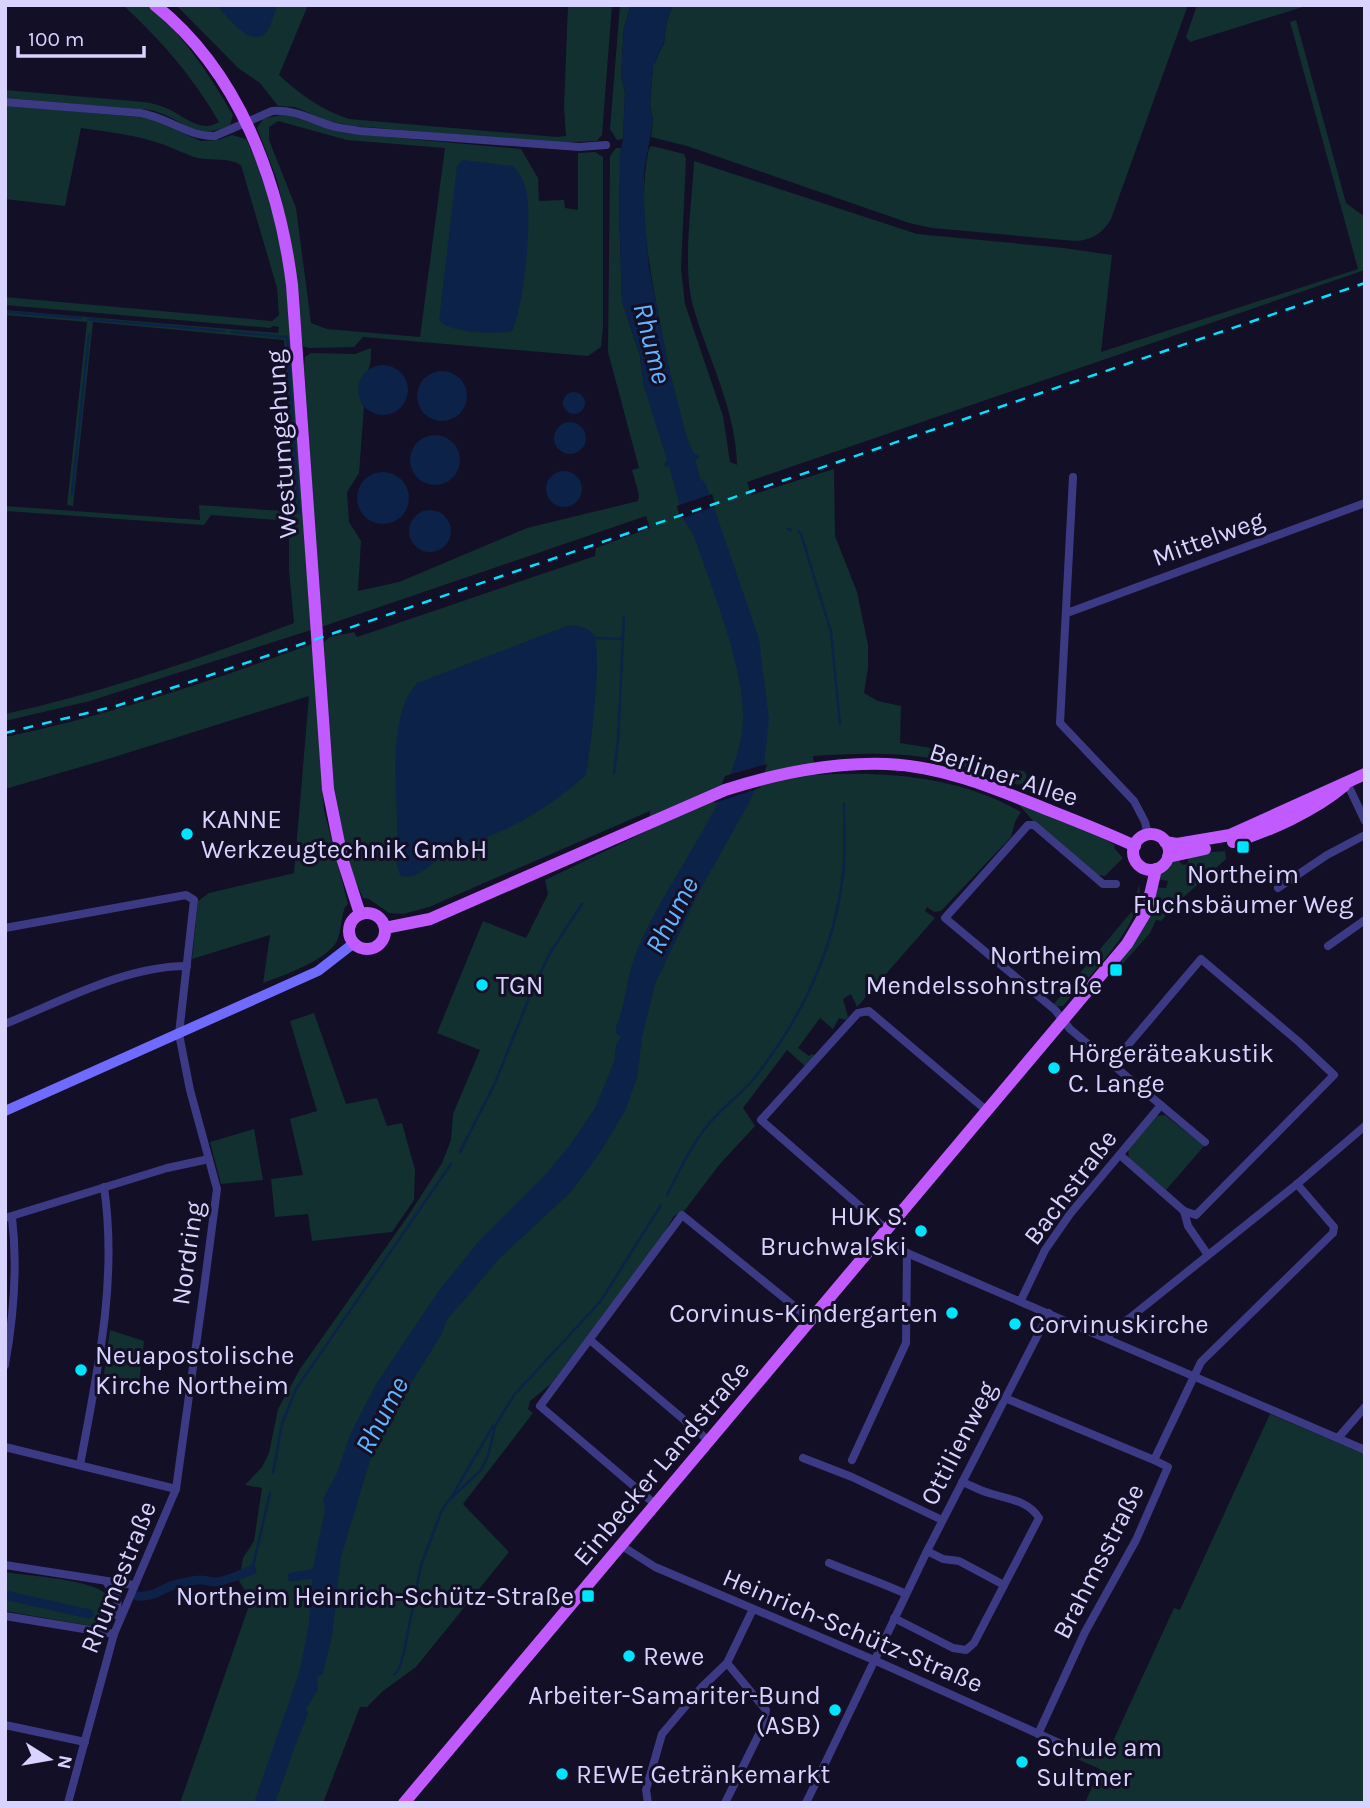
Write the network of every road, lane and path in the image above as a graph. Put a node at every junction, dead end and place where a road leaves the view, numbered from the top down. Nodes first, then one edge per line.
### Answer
1 (155, 5) edge
2 (5, 102) edge
3 (246, 123) junction
4 (606, 145) dead end
5 (1073, 477) dead end
6 (1365, 503) edge
7 (1067, 613) junction
8 (1365, 774) edge
9 (1347, 783) junction
10 (1365, 821) edge
11 (1147, 835) junction
12 (1365, 835) edge
13 (1166, 842) junction
14 (1135, 846) junction
15 (1168, 858) junction
16 (1141, 867) junction
17 (1156, 869) junction
18 (1116, 884) dead end
19 (1278, 888) dead end
20 (360, 914) junction
21 (1365, 920) edge
22 (5, 928) edge
23 (385, 928) junction
24 (354, 943) junction
25 (1328, 946) dead end
26 (1113, 958) junction
27 (187, 966) junction
28 (1061, 1019) junction
29 (5, 1024) edge
30 (179, 1034) junction
31 (1112, 1064) junction
32 (1161, 1105) junction
33 (986, 1110) junction
34 (5, 1111) edge
35 (1365, 1126) edge
36 (1205, 1142) dead end
37 (1120, 1155) junction
38 (209, 1159) junction
39 (1297, 1184) junction
40 (104, 1187) junction
41 (1184, 1211) junction
42 (8, 1217) edge
43 (883, 1232) junction
44 (907, 1252) junction
45 (1208, 1255) junction
46 (1021, 1300) junction
47 (1049, 1313) junction
48 (810, 1320) junction
49 (1106, 1337) junction
50 (590, 1340) junction
51 (5, 1365) edge
52 (1192, 1377) junction
53 (1005, 1398) junction
54 (1365, 1407) edge
55 (1338, 1438) junction
56 (709, 1441) junction
57 (5, 1447) edge
58 (1365, 1450) edge
59 (803, 1458) dead end
60 (1154, 1460) junction
61 (852, 1461) dead end
62 (80, 1465) junction
63 (962, 1482) junction
64 (176, 1489) junction
65 (656, 1504) junction
66 (942, 1520) junction
67 (622, 1546) junction
68 (927, 1551) junction
69 (829, 1563) dead end
70 (5, 1565) edge
71 (105, 1582) junction
72 (133, 1585) junction
73 (1004, 1585) junction
74 (906, 1594) junction
75 (753, 1609) junction
76 (5, 1616) edge
77 (894, 1618) junction
78 (118, 1622) junction
79 (114, 1633) junction
80 (874, 1660) junction
81 (727, 1663) junction
82 (5, 1725) edge
83 (1038, 1734) junction
84 (85, 1742) junction
85 (1070, 1748) dead end
86 (68, 1803) edge
87 (404, 1803) edge
88 (648, 1803) edge
89 (725, 1803) edge
90 (806, 1803) edge

1 - 3 main road, Westumgehung
2 - 3 street
3 - 4 street
3 - 20 main road, Westumgehung
5 - 7 street
6 - 7 street, Mittelweg
7 - 11 street
8 - 9 main road
9 - 10 street
9 - 13 main road
9 - 15 main road
11 - 13 main road
11 - 14 main road
12 - 19 street
13 - 15 main road
14 - 16 main road
14 - 23 main road, Berliner Allee
15 - 17 main road
16 - 17 main road
16 - 26 main road, Einbecker Landstraße
17 - 26 main road, Einbecker Landstraße
18 - 28 street
20 - 23 main road
20 - 24 main road
21 - 25 street
22 - 27 street, Nordring
23 - 24 main road
24 - 30 main road
26 - 28 main road, Einbecker Landstraße
27 - 29 street
27 - 30 street, Nordring
28 - 31 street
28 - 33 main road, Einbecker Landstraße
30 - 34 main road
30 - 38 street, Nordring
31 - 32 street
31 - 41 street
32 - 36 street
32 - 37 street, Bachstraße
33 - 43 main road, Einbecker Landstraße
33 - 43 street
35 - 39 street
37 - 41 street
37 - 46 street, Bachstraße
38 - 40 street
38 - 64 street, Nordring
39 - 45 street
39 - 52 street, Brahmsstraße
40 - 42 street
40 - 62 street
41 - 45 street
42 - 51 street
43 - 44 street
43 - 48 main road, Einbecker Landstraße
44 - 46 street
44 - 61 street
45 - 49 street
46 - 47 street
47 - 49 street
47 - 53 street, Ottilienweg
48 - 50 street
48 - 56 main road, Einbecker Landstraße
49 - 52 street
50 - 56 street
50 - 65 street
52 - 55 street
52 - 60 street, Brahmsstraße
53 - 60 street
53 - 63 street, Ottilienweg
54 - 55 street
55 - 58 street
56 - 65 main road, Einbecker Landstraße
57 - 62 street
59 - 66 street
60 - 83 street, Brahmsstraße
62 - 64 street
63 - 66 street, Ottilienweg
63 - 73 street
64 - 72 street, Rhumestraße
65 - 67 main road, Einbecker Landstraße
66 - 68 street, Ottilienweg
67 - 75 street, Heinrich-Schütz-Straße
67 - 87 main road, Einbecker Landstraße
68 - 73 street
68 - 74 street, Ottilienweg
69 - 74 street
70 - 71 street
71 - 72 street
71 - 78 street
72 - 78 street, Rhumestraße
73 - 77 street
74 - 77 street, Ottilienweg
75 - 80 street, Heinrich-Schütz-Straße
75 - 81 street
76 - 79 street
77 - 80 street, Ottilienweg
78 - 79 street, Rhumestraße
79 - 84 street, Rhumestraße
80 - 83 street, Heinrich-Schütz-Straße
80 - 90 street, Ottilienweg
81 - 88 street
81 - 89 street
82 - 84 street
83 - 85 street, Heinrich-Schütz-Straße
84 - 86 street, Rhumestraße

